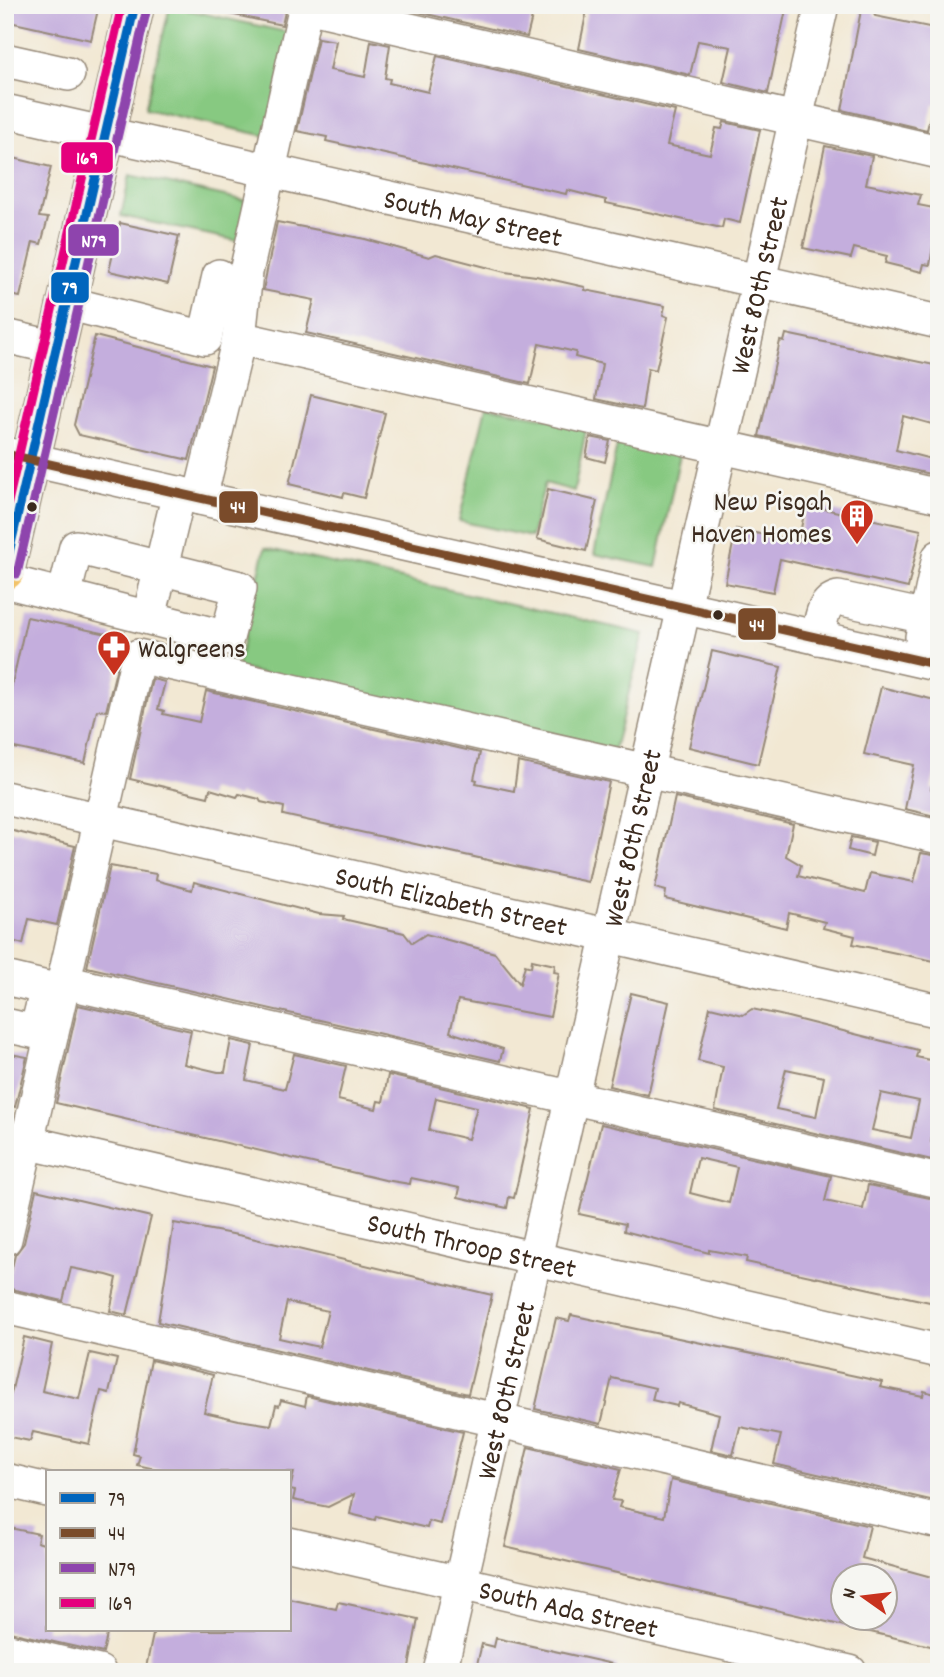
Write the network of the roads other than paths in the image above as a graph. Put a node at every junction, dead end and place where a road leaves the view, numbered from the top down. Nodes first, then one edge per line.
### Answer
1 (135, 5) edge
2 (822, 5) edge
3 (306, 6) edge
4 (5, 60) edge
5 (68, 74) dead end
6 (5, 111) edge
7 (795, 119) junction
8 (106, 134) junction
9 (939, 152) edge
10 (268, 172) junction
11 (219, 276) dead end
12 (758, 282) junction
13 (67, 303) junction
14 (939, 322) edge
15 (5, 336) edge
16 (239, 338) junction
17 (57, 348) junction
18 (720, 446) junction
19 (18, 457) edge
20 (189, 496) junction
21 (939, 496) edge
22 (939, 557) edge
23 (162, 568) junction
24 (5, 572) edge
25 (5, 581) edge
26 (64, 596) junction
27 (932, 605) edge
28 (684, 607) junction
29 (149, 618) junction
30 (818, 638) junction
31 (928, 663) edge
32 (646, 771) junction
33 (5, 798) edge
34 (101, 820) junction
35 (939, 837) edge
36 (608, 936) junction
37 (5, 978) edge
38 (64, 982) junction
39 (939, 1011) edge
40 (5, 1025) edge
41 (571, 1097) junction
42 (16, 1140) edge
43 (939, 1181) edge
44 (5, 1239) edge
45 (535, 1259) junction
46 (5, 1307) edge
47 (939, 1351) edge
48 (497, 1422) junction
49 (5, 1480) edge
50 (46, 1490) edge
51 (939, 1522) edge
52 (290, 1545) edge
53 (460, 1583) junction
54 (5, 1650) edge
55 (99, 1672) edge
56 (440, 1672) edge
57 (850, 1672) edge

1 - 8 main road
2 - 7 street, West 80th Street
3 - 7 street
3 - 10 street
4 - 5 street
6 - 8 street, South May Street
7 - 9 street
7 - 12 street, West 80th Street
8 - 10 street, South May Street
8 - 13 main road
10 - 12 street, South May Street
10 - 16 street
11 - 13 street
12 - 14 street, South May Street
12 - 18 street, West 80th Street
13 - 17 main road
15 - 17 street
16 - 18 street
16 - 20 street
17 - 19 main road
18 - 21 street
18 - 28 street, West 80th Street
19 - 20 street
19 - 24 main road
20 - 23 street
20 - 28 street
22 - 27 street
23 - 26 street
23 - 29 street
23 - 29 street
25 - 26 street
26 - 29 street
27 - 30 street
27 - 31 street
28 - 30 street
28 - 32 street, West 80th Street
30 - 31 street
32 - 34 street
32 - 35 street
32 - 36 street, West 80th Street
33 - 34 street, South Elizabeth Street
34 - 36 street, South Elizabeth Street
34 - 38 street
36 - 39 street, South Elizabeth Street
36 - 41 street, West 80th Street
37 - 40 street
38 - 41 street
38 - 42 street
41 - 43 street
41 - 45 street, West 80th Street
42 - 44 street
42 - 45 street, South Throop Street
45 - 47 street, South Throop Street
45 - 48 street, West 80th Street
46 - 48 street
48 - 51 street
48 - 53 street, West 80th Street
49 - 50 street
52 - 53 street, South Ada Street
53 - 56 street, West 80th Street
53 - 57 street, South Ada Street
54 - 55 street

